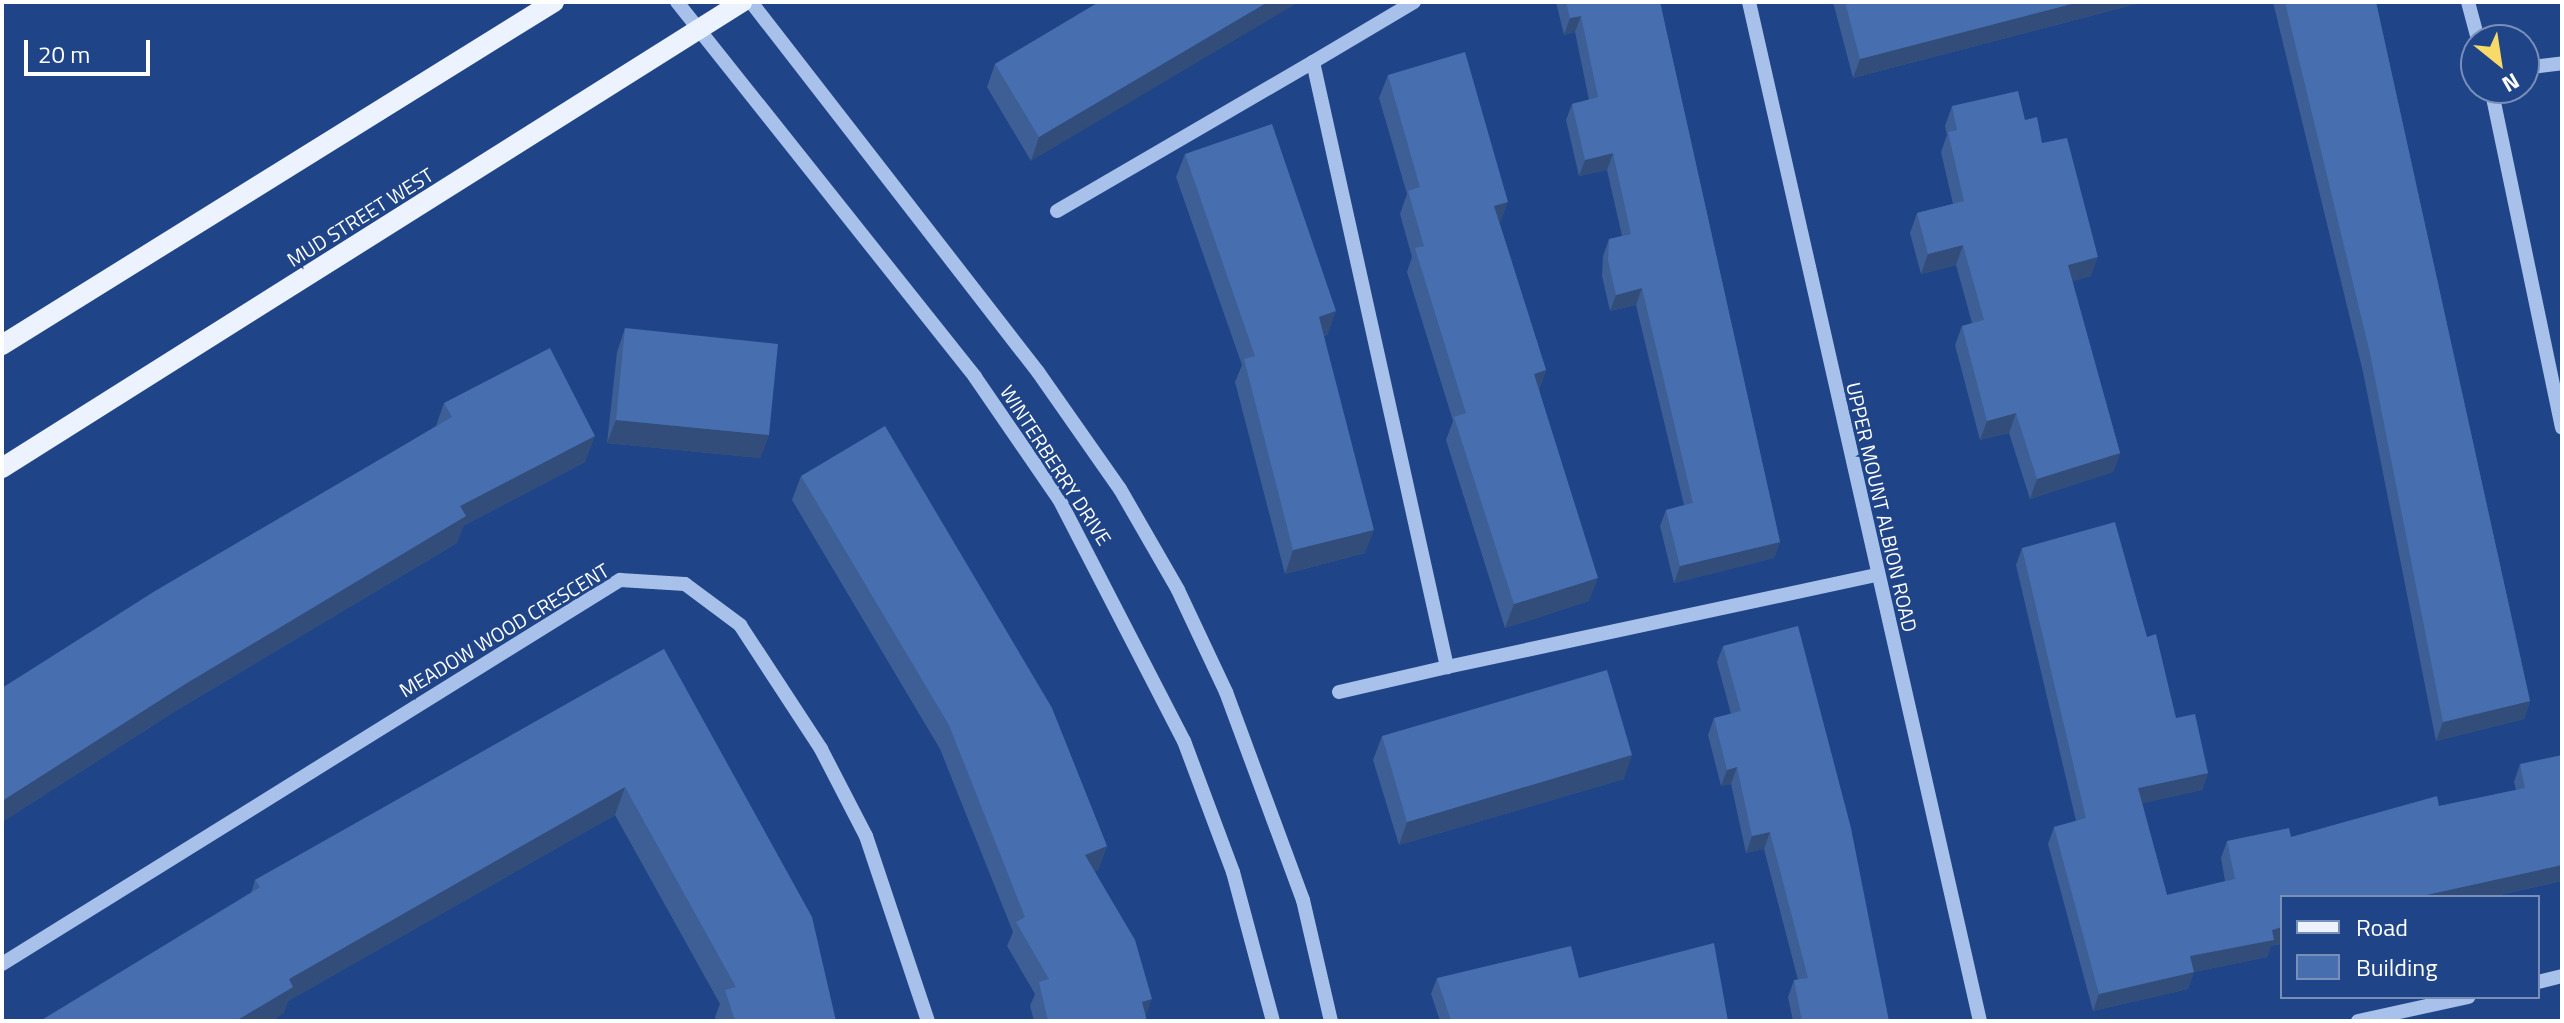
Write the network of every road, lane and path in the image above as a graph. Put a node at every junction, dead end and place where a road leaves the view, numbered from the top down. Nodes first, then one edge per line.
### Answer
1 (554, 2) edge
2 (677, 2) edge
3 (742, 2) edge
4 (751, 2) edge
5 (1414, 2) edge
6 (1749, 2) edge
7 (2468, 2) edge
8 (2474, 24) edge
9 (700, 31) junction
10 (1313, 62) junction
11 (2562, 63) edge
12 (2540, 66) edge
13 (2494, 104) edge
14 (1057, 211) dead end
15 (2, 345) edge
16 (2562, 428) edge
17 (2, 468) edge
18 (1877, 575) junction
19 (1447, 667) junction
20 (1339, 692) dead end
21 (2, 964) edge
22 (2562, 976) edge
23 (2540, 982) edge
24 (2459, 999) edge
25 (928, 1021) edge
26 (1273, 1021) edge
27 (1331, 1021) edge
28 (1980, 1021) edge
29 (2358, 1021) edge

1 - 15 main road
2 - 9 street, WINTERBERRY DRIVE
3 - 9 main road, MUD STREET WEST
4 - 27 street, WINTERBERRY DRIVE
5 - 10 street
6 - 18 street, UPPER MOUNT ALBION ROAD
7 - 8 street
9 - 17 main road, MUD STREET WEST
9 - 26 street, WINTERBERRY DRIVE
10 - 14 street
10 - 19 street
11 - 12 street
13 - 16 street
18 - 19 street
18 - 28 street, UPPER MOUNT ALBION ROAD
19 - 20 street
21 - 25 street, MEADOW WOOD CRESCENT
22 - 23 street
24 - 29 street

